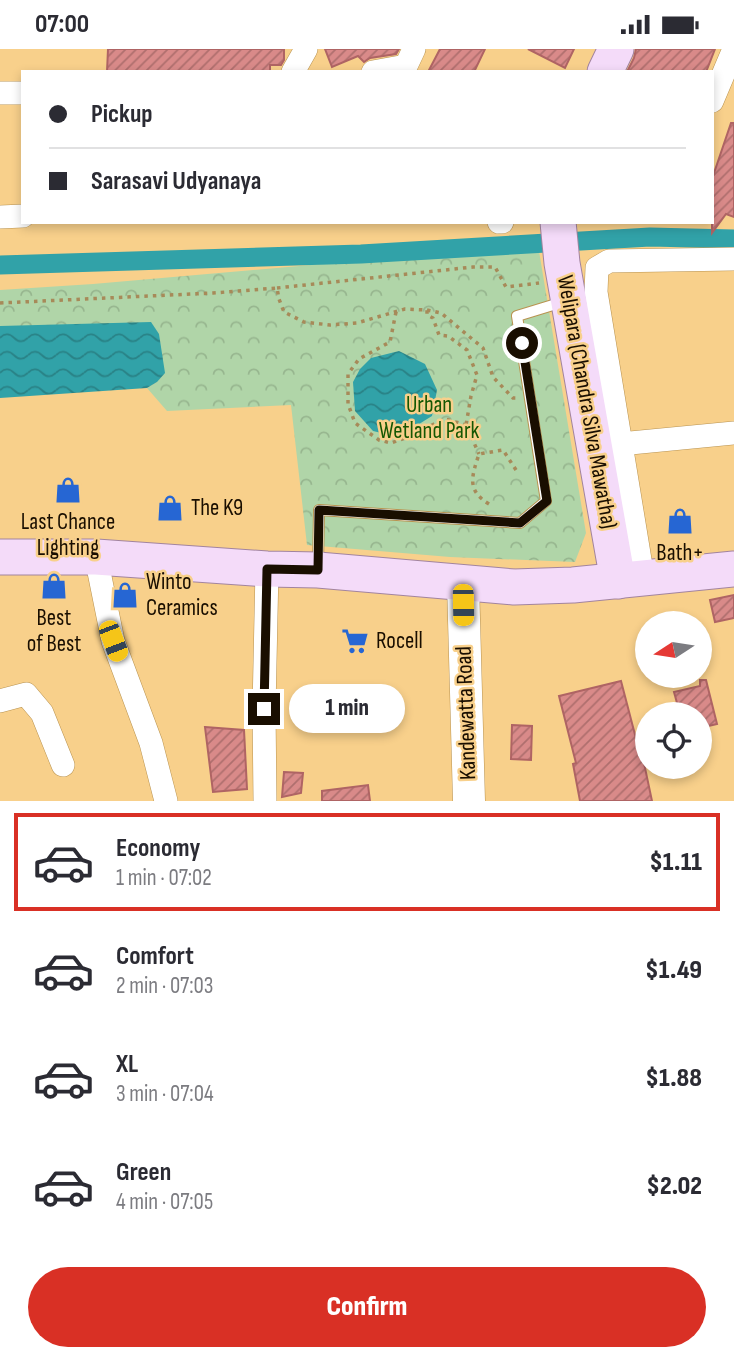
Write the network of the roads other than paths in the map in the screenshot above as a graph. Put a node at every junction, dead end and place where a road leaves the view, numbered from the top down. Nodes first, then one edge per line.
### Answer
1 (306, 49) edge
2 (414, 49) edge
3 (616, 49) edge
4 (734, 49) edge
5 (294, 70) edge
6 (384, 70) edge
7 (606, 70) edge
8 (0, 93) edge
9 (21, 93) edge
10 (714, 95) edge
11 (21, 216) edge
12 (0, 217) edge
13 (558, 224) edge
14 (734, 259) edge
15 (566, 281) junction
16 (734, 433) edge
17 (620, 444) junction
18 (0, 557) edge
19 (96, 557) junction
20 (267, 569) junction
21 (734, 569) edge
22 (318, 570) junction
23 (631, 579) junction
24 (463, 583) junction
25 (0, 701) edge
26 (63, 765) dead end
27 (166, 801) edge
28 (265, 801) edge
29 (469, 801) edge

1 - 5 street
2 - 6 street
3 - 7 main road
4 - 10 street
8 - 9 street
11 - 12 street
13 - 15 main road, Welipara (Chandra Silva Mawatha)
14 - 17 street
15 - 22 lane
15 - 23 main road, Welipara (Chandra Silva Mawatha)
16 - 17 street
17 - 23 street
18 - 19 main road
19 - 20 main road
19 - 27 street
20 - 22 main road
20 - 28 street
21 - 23 main road
22 - 24 main road
23 - 24 main road
24 - 29 street, Kandewatta Road
25 - 26 street

